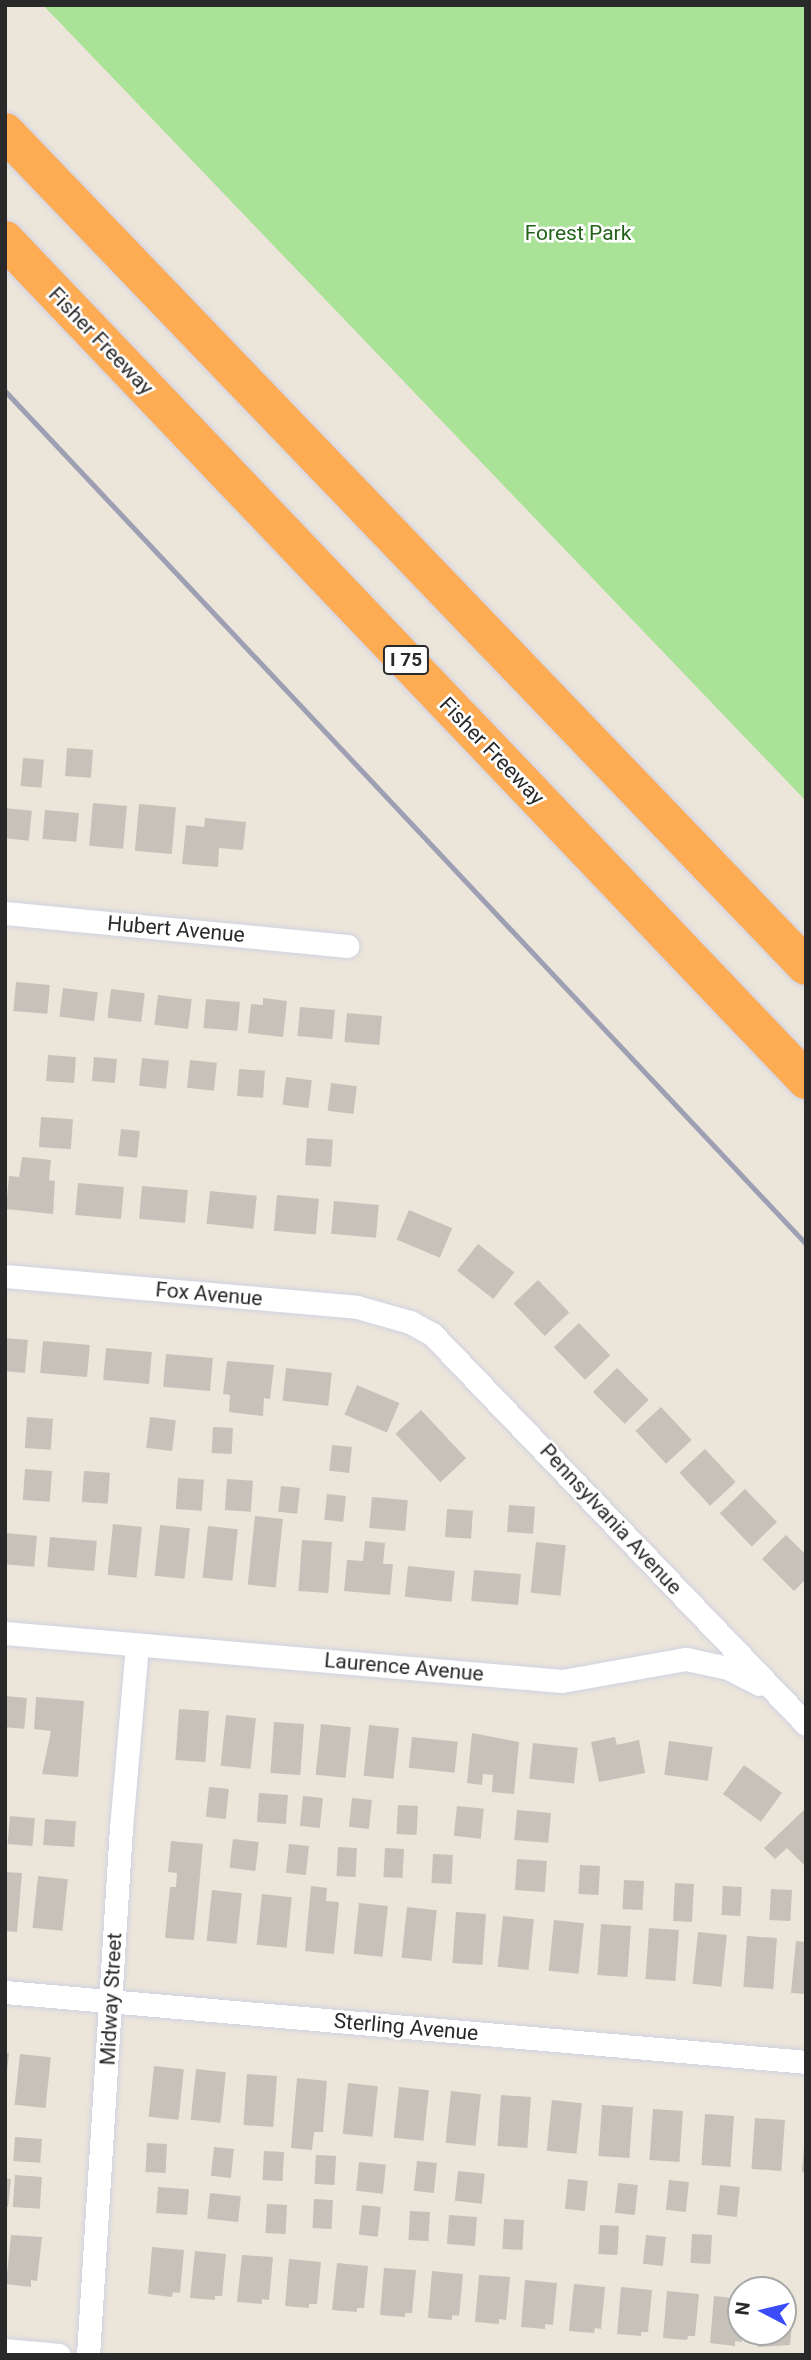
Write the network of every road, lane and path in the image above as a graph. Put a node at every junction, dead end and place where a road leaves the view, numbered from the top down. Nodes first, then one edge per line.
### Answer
1 (5, 132) edge
2 (5, 240) edge
3 (5, 913) edge
4 (346, 946) dead end
5 (806, 966) edge
6 (806, 1080) edge
7 (5, 1276) edge
8 (410, 1322) joint
9 (5, 1633) edge
10 (137, 1644) junction
11 (789, 1707) junction
12 (806, 1724) edge
13 (5, 1992) edge
14 (111, 2001) junction
15 (806, 2062) edge
16 (5, 2350) edge
17 (59, 2355) edge
18 (88, 2355) edge

1 - 5 highway
2 - 6 highway, Fisher Freeway / I 75
3 - 4 street, Hubert Avenue
7 - 8 street, Fox Avenue
8 - 11 street, Pennsylvania Avenue
9 - 10 street, Laurence Avenue
10 - 11 street, Laurence Avenue
10 - 14 street, Midway Street
11 - 12 street, Pennsylvania Avenue
13 - 14 street, Sterling Avenue
14 - 15 street, Sterling Avenue
14 - 18 street, Midway Street
16 - 17 street

